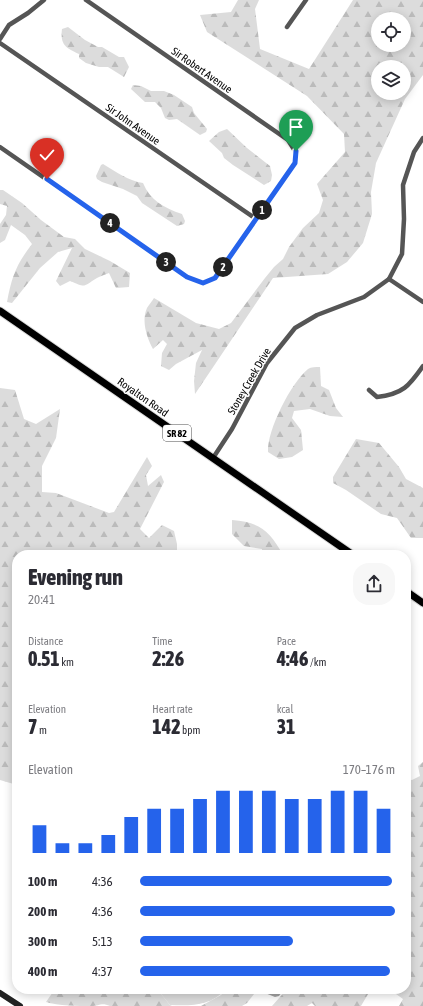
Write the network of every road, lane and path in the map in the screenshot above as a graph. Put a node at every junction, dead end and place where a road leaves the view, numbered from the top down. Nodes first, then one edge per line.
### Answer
1 (44, 0) edge
2 (86, 0) edge
3 (306, 0) edge
4 (287, 28) dead end
5 (0, 39) edge
6 (0, 43) edge
7 (423, 138) edge
8 (0, 147) edge
9 (256, 219) junction
10 (389, 279) junction
11 (423, 302) edge
12 (0, 311) edge
13 (423, 366) edge
14 (369, 390) dead end
15 (213, 458) junction
16 (346, 550) edge
17 (411, 595) edge
18 (423, 603) edge
19 (0, 992) edge
20 (20, 1006) edge

1 - 5 street
2 - 9 street, Sir Robert Avenue
3 - 4 street
6 - 9 street, Sir John Avenue
7 - 10 street, Stoney Creek Drive
8 - 9 street
10 - 11 street
10 - 15 street, Stoney Creek Drive
12 - 15 main road, Royalton Road / SR 82
13 - 14 street
15 - 16 main road, Royalton Road / SR 82
17 - 18 main road
19 - 20 street

